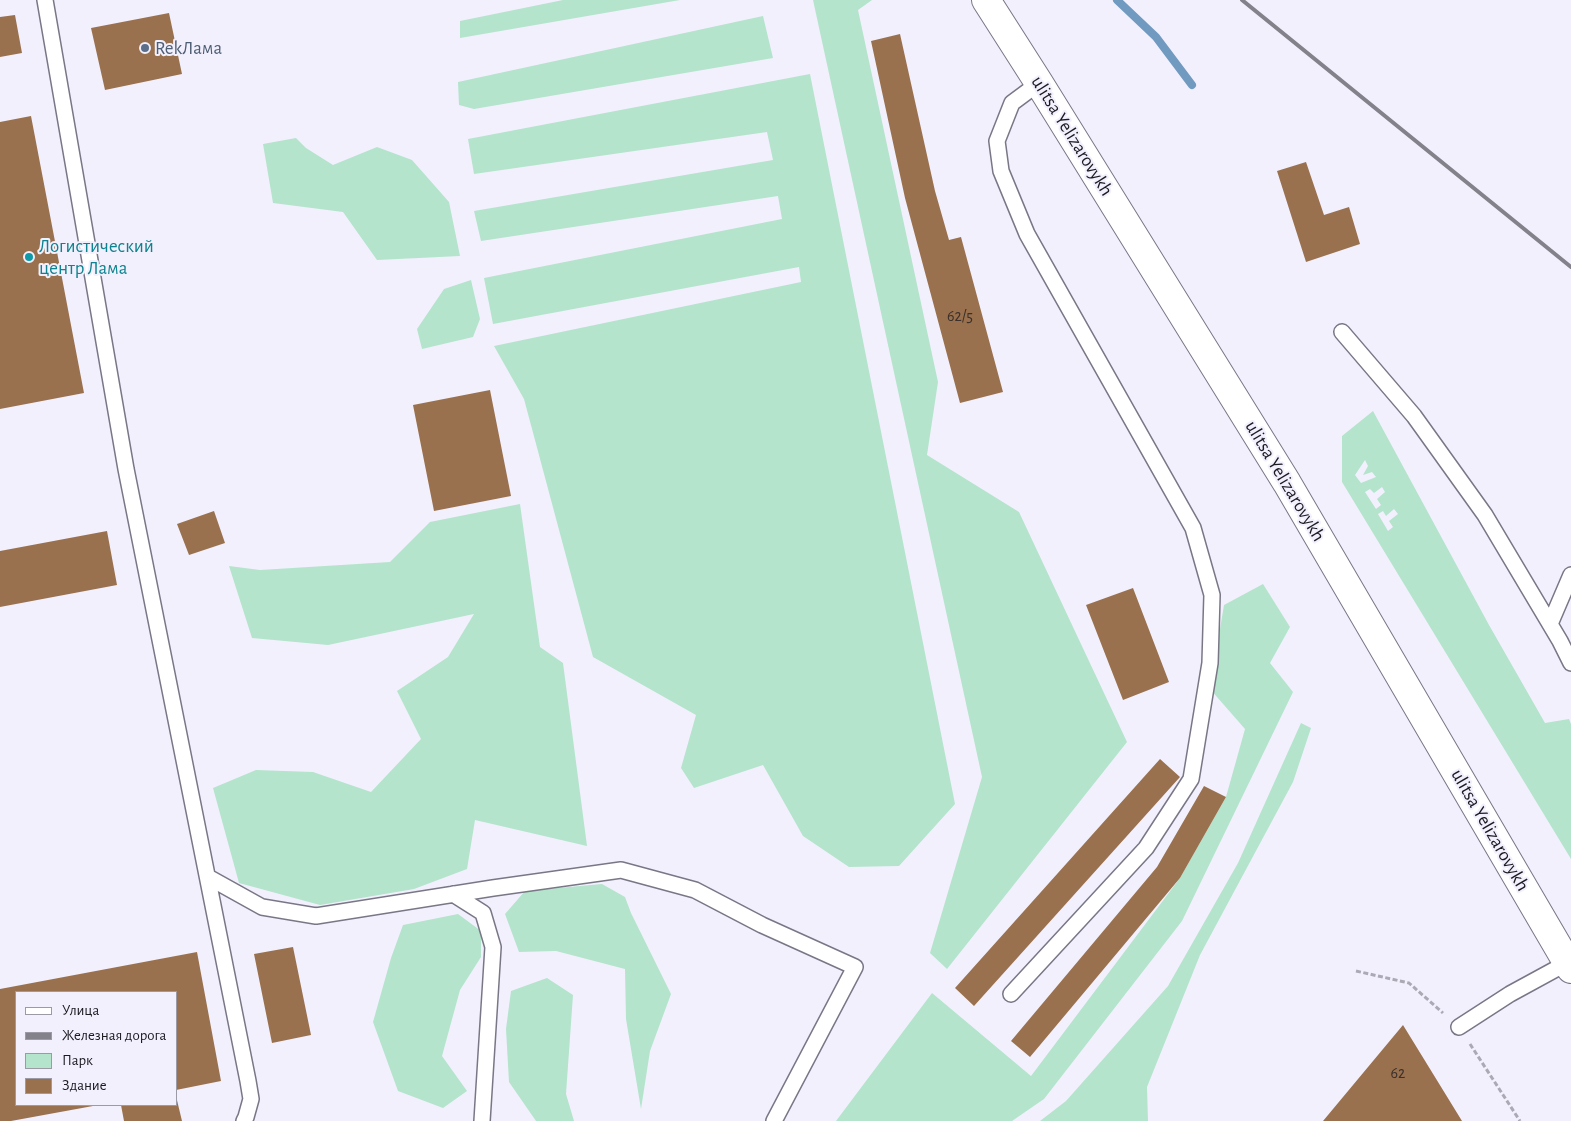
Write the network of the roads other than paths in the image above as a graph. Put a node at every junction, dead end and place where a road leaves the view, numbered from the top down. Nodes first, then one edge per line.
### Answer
1 (45, 0) edge
2 (986, 0) edge
3 (1039, 83) junction
4 (1342, 332) dead end
5 (1571, 576) edge
6 (1550, 624) junction
7 (1566, 640) edge
8 (1571, 663) edge
9 (208, 877) junction
10 (453, 894) junction
11 (1569, 966) edge
12 (1011, 994) dead end
13 (1459, 1027) road end
14 (244, 1121) edge
15 (482, 1121) edge
16 (774, 1121) edge

1 - 9 lane
2 - 3 main road, ulitsa Yelizarovykh
3 - 11 main road, ulitsa Yelizarovykh
3 - 12 lane
4 - 6 lane
5 - 6 lane
6 - 7 lane
7 - 8 lane
9 - 10 lane
9 - 14 lane
10 - 15 lane
10 - 16 lane
11 - 13 lane

